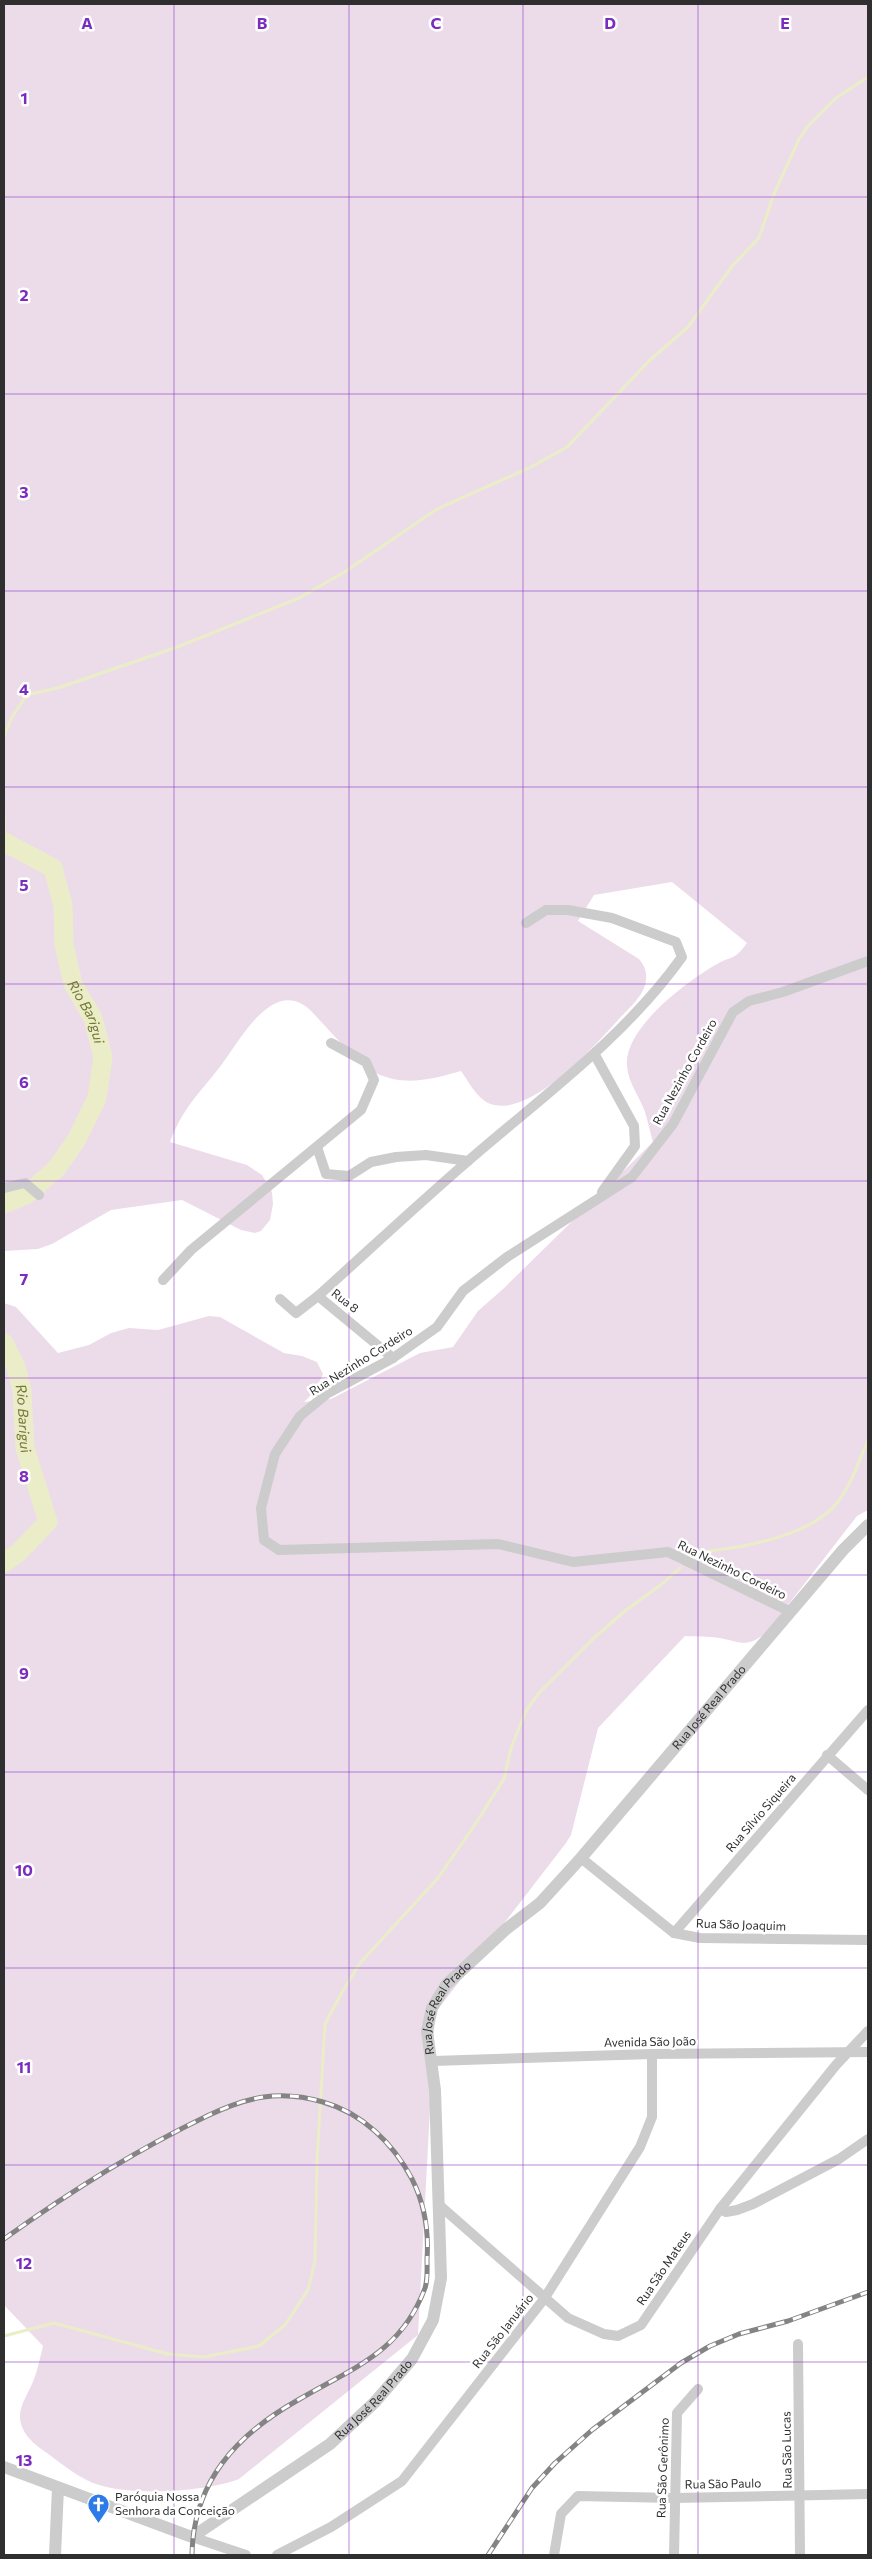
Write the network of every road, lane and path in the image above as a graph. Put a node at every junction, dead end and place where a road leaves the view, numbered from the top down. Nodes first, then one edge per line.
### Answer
1 (526, 923) dead end
2 (868, 961) edge
3 (330, 1043) dead end
4 (595, 1055) junction
5 (317, 1147) junction
6 (468, 1161) junction
7 (4, 1188) edge
8 (39, 1195) dead end
9 (597, 1199) junction
10 (163, 1280) dead end
11 (318, 1296) junction
12 (280, 1299) dead end
13 (393, 1358) junction
14 (868, 1525) edge
15 (791, 1612) junction
16 (868, 1710) edge
17 (827, 1755) junction
18 (868, 1790) edge
19 (581, 1858) junction
20 (674, 1934) junction
21 (868, 1940) edge
22 (868, 2031) edge
23 (850, 2050) junction
24 (868, 2052) edge
25 (652, 2054) junction
26 (432, 2061) junction
27 (868, 2139) edge
28 (438, 2204) junction
29 (720, 2209) junction
30 (544, 2299) junction
31 (798, 2344) dead end
32 (698, 2388) dead end
33 (4, 2467) edge
34 (58, 2488) junction
35 (868, 2494) edge
36 (800, 2495) junction
37 (674, 2498) junction
38 (192, 2537) junction
39 (55, 2555) edge
40 (246, 2555) edge
41 (278, 2555) edge
42 (554, 2555) edge
43 (674, 2555) edge
44 (800, 2555) edge

1 - 4 street
2 - 9 street, Rua Nezinho Cordeiro
3 - 5 street
4 - 6 street
4 - 9 street
5 - 6 street
5 - 10 street
6 - 11 street
7 - 8 street
9 - 13 street, Rua Nezinho Cordeiro
11 - 12 street, Rua 8
11 - 13 street, Rua 8
13 - 15 street, Rua Nezinho Cordeiro
14 - 15 street, Rua José Real Prado
15 - 19 street, Rua José Real Prado
16 - 17 street, Rua Sílvio Siqueira
17 - 18 street
17 - 20 street, Rua Sílvio Siqueira
19 - 20 street
19 - 26 street, Rua José Real Prado
20 - 21 street, Rua São Joaquim
22 - 23 street, Rua São Mateus
23 - 24 street, Avenida São João
23 - 25 street, Avenida São João
23 - 29 street, Rua São Mateus
25 - 26 street, Avenida São João
25 - 30 street, Rua São Januário
26 - 28 street, Rua José Real Prado
27 - 29 street
28 - 30 street, Rua São Mateus
28 - 38 street, Rua José Real Prado
29 - 30 street, Rua São Mateus
30 - 41 street, Rua São Januário
31 - 36 street, Rua São Lucas
32 - 37 street, Rua São Gerônimo
33 - 34 street
34 - 38 street
34 - 39 street
35 - 36 street, Rua São Paulo
36 - 37 street, Rua São Paulo
36 - 44 street, Rua São Lucas
37 - 42 street, Rua São Paulo
37 - 43 street, Rua São Gerônimo
38 - 40 street

